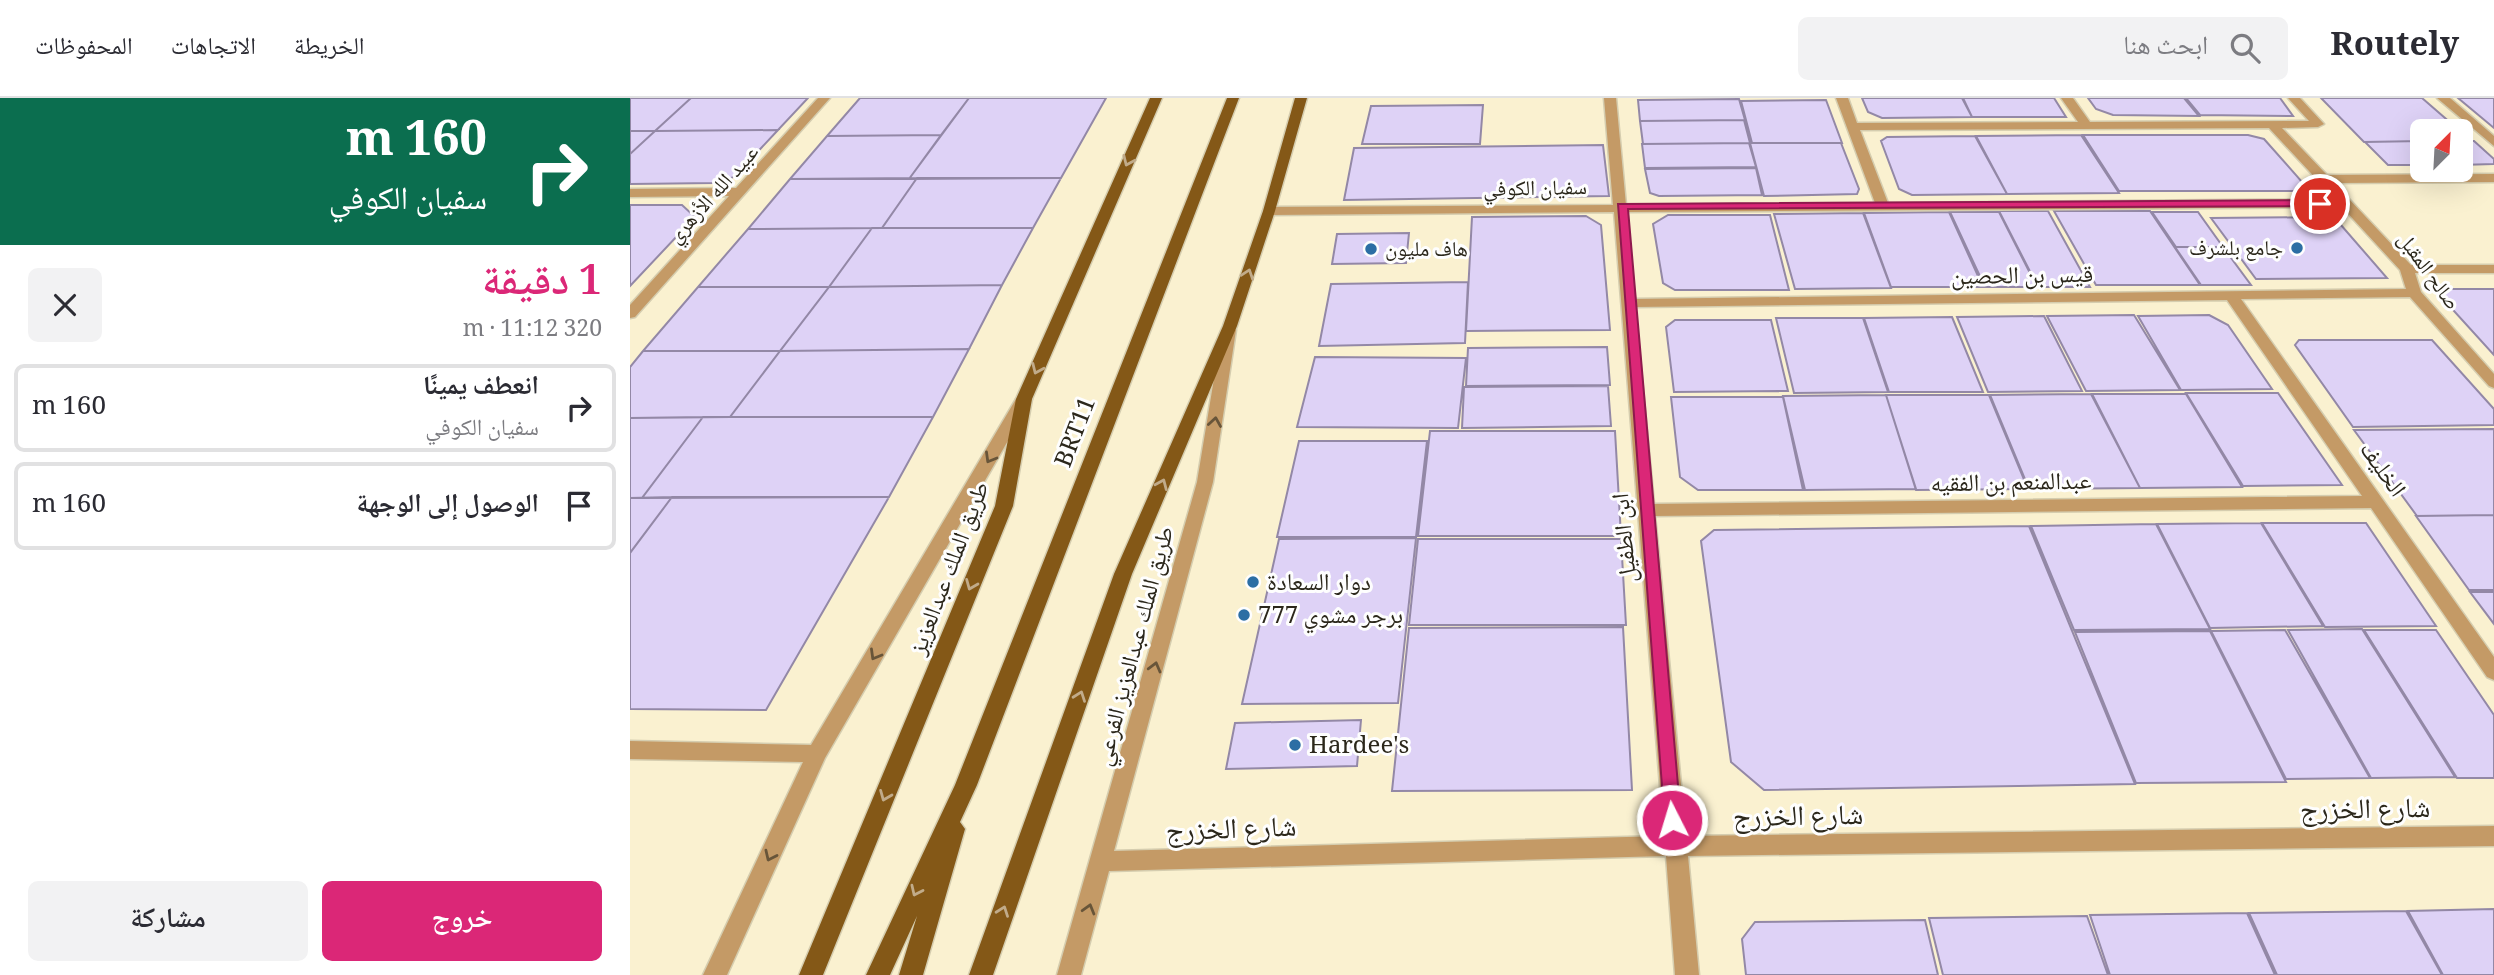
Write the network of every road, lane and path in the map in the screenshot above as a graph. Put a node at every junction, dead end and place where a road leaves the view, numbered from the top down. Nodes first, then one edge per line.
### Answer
1 (824, 98) edge
2 (1156, 98) edge
3 (1233, 98) edge
4 (1301, 98) edge
5 (1610, 98) edge
6 (1842, 98) edge
7 (2067, 98) edge
8 (2294, 98) edge
9 (2443, 98) edge
10 (2272, 124) junction
11 (2086, 125) junction
12 (1853, 127) junction
13 (2494, 142) edge
14 (2494, 178) edge
15 (2325, 179) junction
16 (741, 192) junction
17 (630, 193) edge
18 (1882, 204) junction
19 (2348, 204) junction
20 (1622, 206) junction
21 (1269, 211) junction
22 (2407, 269) junction
23 (2494, 269) edge
24 (2414, 293) junction
25 (2231, 295) junction
26 (1630, 303) junction
27 (630, 314) edge
28 (1230, 326) junction
29 (2494, 383) edge
30 (1024, 399) junction
31 (2376, 502) junction
32 (1646, 510) junction
33 (2494, 672) edge
34 (630, 750) edge
35 (817, 754) junction
36 (965, 785) junction
37 (2494, 836) edge
38 (1674, 846) junction
39 (1103, 862) junction
40 (715, 975) edge
41 (811, 975) edge
42 (878, 975) edge
43 (911, 975) edge
44 (981, 975) edge
45 (1069, 975) edge
46 (1687, 975) edge

1 - 16 street, عبيد الله الأزهري
2 -> 30 main road, طريق الملك عبدالعزيز
3 - 36 main road, BRT11
4 - 21 main road
5 - 20 street, ابن الطفيل
6 - 12 street
7 - 11 street
8 - 10 street
9 - 13 street
10 - 11 street
10 - 15 street, صالح المقبل
11 - 12 street
12 - 18 street
14 - 15 street
15 - 19 street, صالح المقبل
16 - 17 street
16 - 27 street, عبيد الله الأزهري
18 - 19 street, سفيان الكوفي
18 - 20 street, سفيان الكوفي
19 - 22 street, صالح المقبل
20 - 21 street, سفيان الكوفي
20 - 26 street, ابن الطفيل
28 -> 21 main road
22 - 23 street
22 - 24 street, صالح المقبل
24 - 25 street, قيس بن الحصين
24 - 29 street, صالح المقبل
25 - 26 street, قيس بن الحصين
25 - 31 street, الخليف
26 - 32 street, ابن الطفيل
39 -> 28 street, طريق الملك عبدالعزيز الفرعي
44 -> 28 main road
30 -> 35 street
30 -> 41 main road, طريق الملك عبدالعزيز
31 - 32 street, عبدالمنعم بن الفقيه
31 - 33 street, الخليف
32 - 38 street, ابن الطفيل
34 - 35 street
35 -> 40 street
36 -> 42 main road, BRT11
36 - 43 main road, BRT11
37 - 38 street, شارع الخزرج
38 - 39 street, شارع الخزرج
38 - 46 street, ابن الطفيل
45 -> 39 street, طريق الملك عبدالعزيز الفرعي

